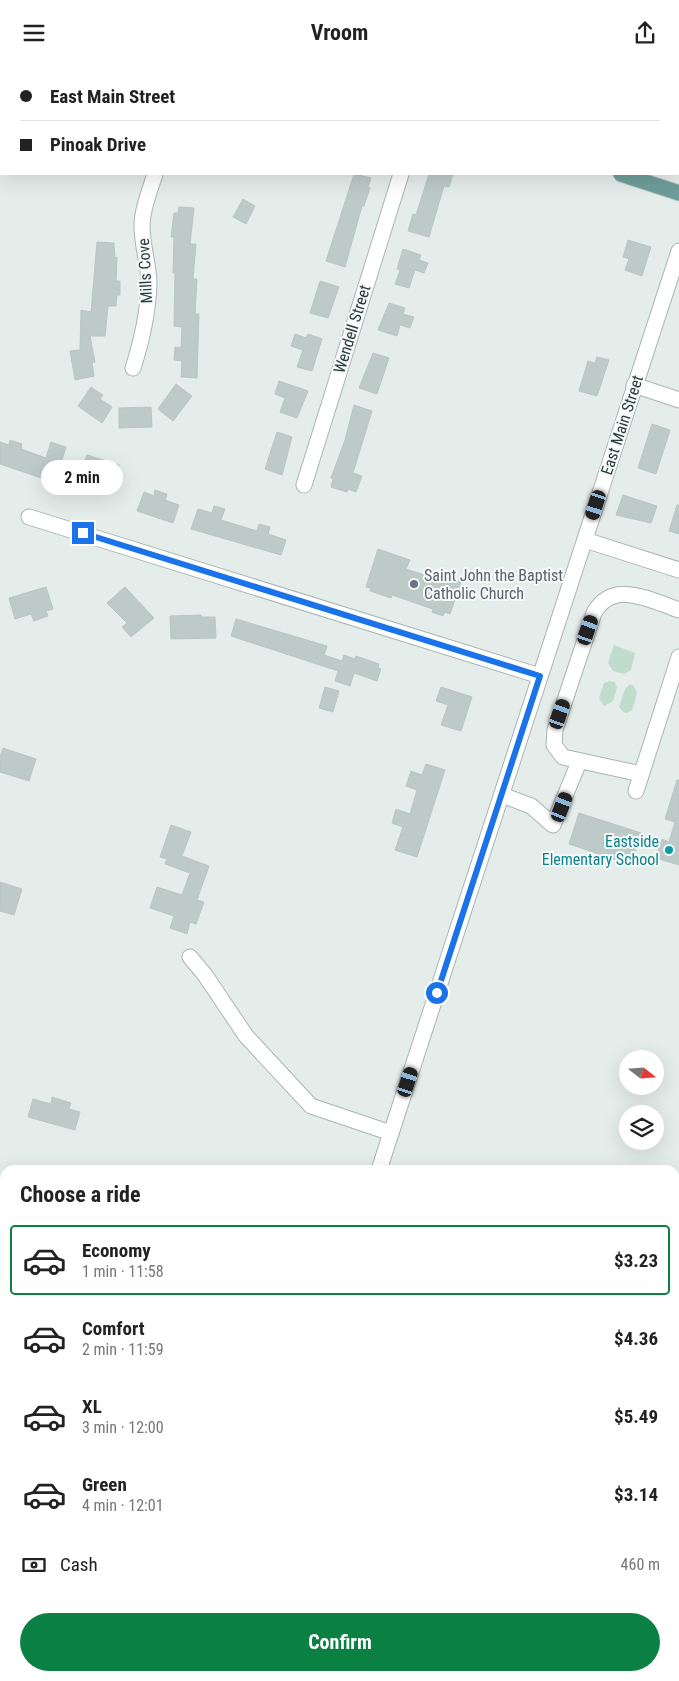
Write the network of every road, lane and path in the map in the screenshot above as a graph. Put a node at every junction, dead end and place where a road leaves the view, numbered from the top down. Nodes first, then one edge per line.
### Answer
1 (155, 175) edge
2 (401, 175) edge
3 (623, 175) edge
4 (679, 193) edge
5 (679, 251) edge
6 (133, 368) dead end
7 (634, 385) junction
8 (679, 400) edge
9 (304, 485) dead end
10 (29, 517) dead end
11 (584, 540) junction
12 (679, 570) edge
13 (679, 610) edge
14 (679, 657) edge
15 (540, 676) junction
16 (579, 762) junction
17 (641, 775) junction
18 (636, 791) dead end
19 (502, 795) junction
20 (190, 957) dead end
21 (391, 1133) junction
22 (381, 1165) edge

1 - 6 street, Mills Cove
2 - 9 street, Wendell Street
3 - 4 main road
5 - 7 street, East Main Street
7 - 8 street
7 - 11 street, East Main Street
10 - 15 street
11 - 12 street
11 - 15 street, East Main Street
13 - 16 street
14 - 17 street
15 - 19 street, East Main Street
16 - 17 street
16 - 19 street
17 - 18 street
19 - 21 street, East Main Street
20 - 21 street
21 - 22 street, East Main Street

